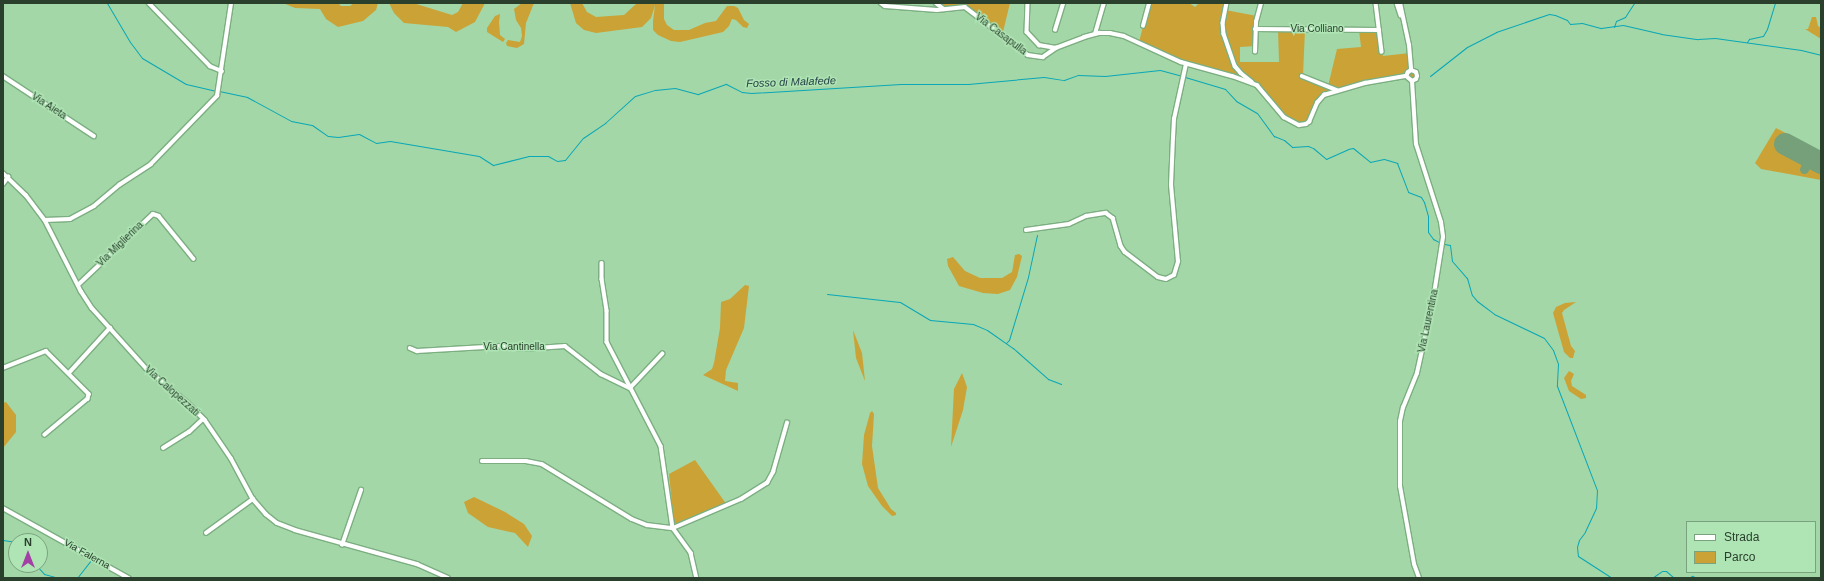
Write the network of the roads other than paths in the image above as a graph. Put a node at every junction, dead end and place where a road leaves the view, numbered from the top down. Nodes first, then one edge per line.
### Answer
1 (149, 3) edge
2 (231, 3) edge
3 (881, 3) edge
4 (936, 3) edge
5 (1028, 3) edge
6 (1063, 3) edge
7 (1104, 3) edge
8 (1150, 3) edge
9 (1227, 3) edge
10 (1261, 3) edge
11 (1376, 3) edge
12 (1397, 3) edge
13 (1400, 3) edge
14 (944, 9) junction
15 (1403, 22) junction
16 (1143, 26) dead end
17 (1255, 29) junction
18 (1055, 30) dead end
19 (1379, 30) junction
20 (1095, 34) junction
21 (1056, 48) junction
22 (1255, 52) dead end
23 (1382, 52) dead end
24 (1186, 64) junction
25 (1411, 70) junction
26 (222, 71) junction
27 (3, 76) edge
28 (1302, 76) dead end
29 (1406, 76) junction
30 (1412, 81) junction
31 (1256, 85) junction
32 (1338, 90) junction
33 (94, 136) dead end
34 (3, 173) edge
35 (8, 177) junction
36 (3, 184) edge
37 (45, 220) junction
38 (1026, 230) dead end
39 (194, 259) dead end
40 (602, 263) dead end
41 (78, 285) junction
42 (110, 328) junction
43 (410, 348) dead end
44 (662, 354) dead end
45 (3, 368) edge
46 (69, 373) junction
47 (630, 388) junction
48 (203, 419) junction
49 (787, 422) dead end
50 (45, 435) dead end
51 (162, 448) dead end
52 (482, 461) dead end
53 (361, 490) dead end
54 (253, 499) junction
55 (3, 508) edge
56 (673, 528) junction
57 (206, 533) dead end
58 (342, 545) junction
59 (129, 578) edge
60 (448, 578) edge
61 (697, 578) edge
62 (1420, 578) edge

1 - 26 street
2 - 26 street
3 - 14 street, Via Casapulla
4 - 14 street
5 - 21 street
6 - 18 street
7 - 20 street
8 - 16 street
9 - 31 street
10 - 17 street
11 - 19 street
12 - 15 street
13 - 15 main road, Via Laurentina
14 - 21 street, Via Casapulla
15 - 25 main road, Via Laurentina
17 - 19 street, Via Colliano
17 - 22 street
19 - 23 street
20 - 21 street, Via Casapulla
20 - 24 street, Via Casapulla
24 - 31 street, Via Casapulla
24 - 38 street
25 - 29 main road
25 - 30 main road, Via Laurentina
26 - 37 street
27 - 33 street, Via Aieta
28 - 32 street
29 - 30 main road
29 - 32 street
30 - 62 main road, Via Laurentina
31 - 32 street
34 - 35 street, Via Calopezzati
35 - 36 street
35 - 37 street, Via Calopezzati
37 - 41 street, Via Calopezzati
39 - 41 street, Via Miglierina
40 - 47 street
41 - 42 street, Via Calopezzati
42 - 46 street
42 - 48 street, Via Calopezzati
43 - 47 street, Via Cantinella
44 - 47 street
45 - 46 street
46 - 50 street
47 - 56 street
48 - 51 street
48 - 54 street, Via Calopezzati
49 - 56 street
52 - 56 street
53 - 58 street
54 - 57 street
54 - 58 street, Via Calopezzati
55 - 59 street, Via Falerna
56 - 61 street
58 - 60 street, Via Calopezzati

